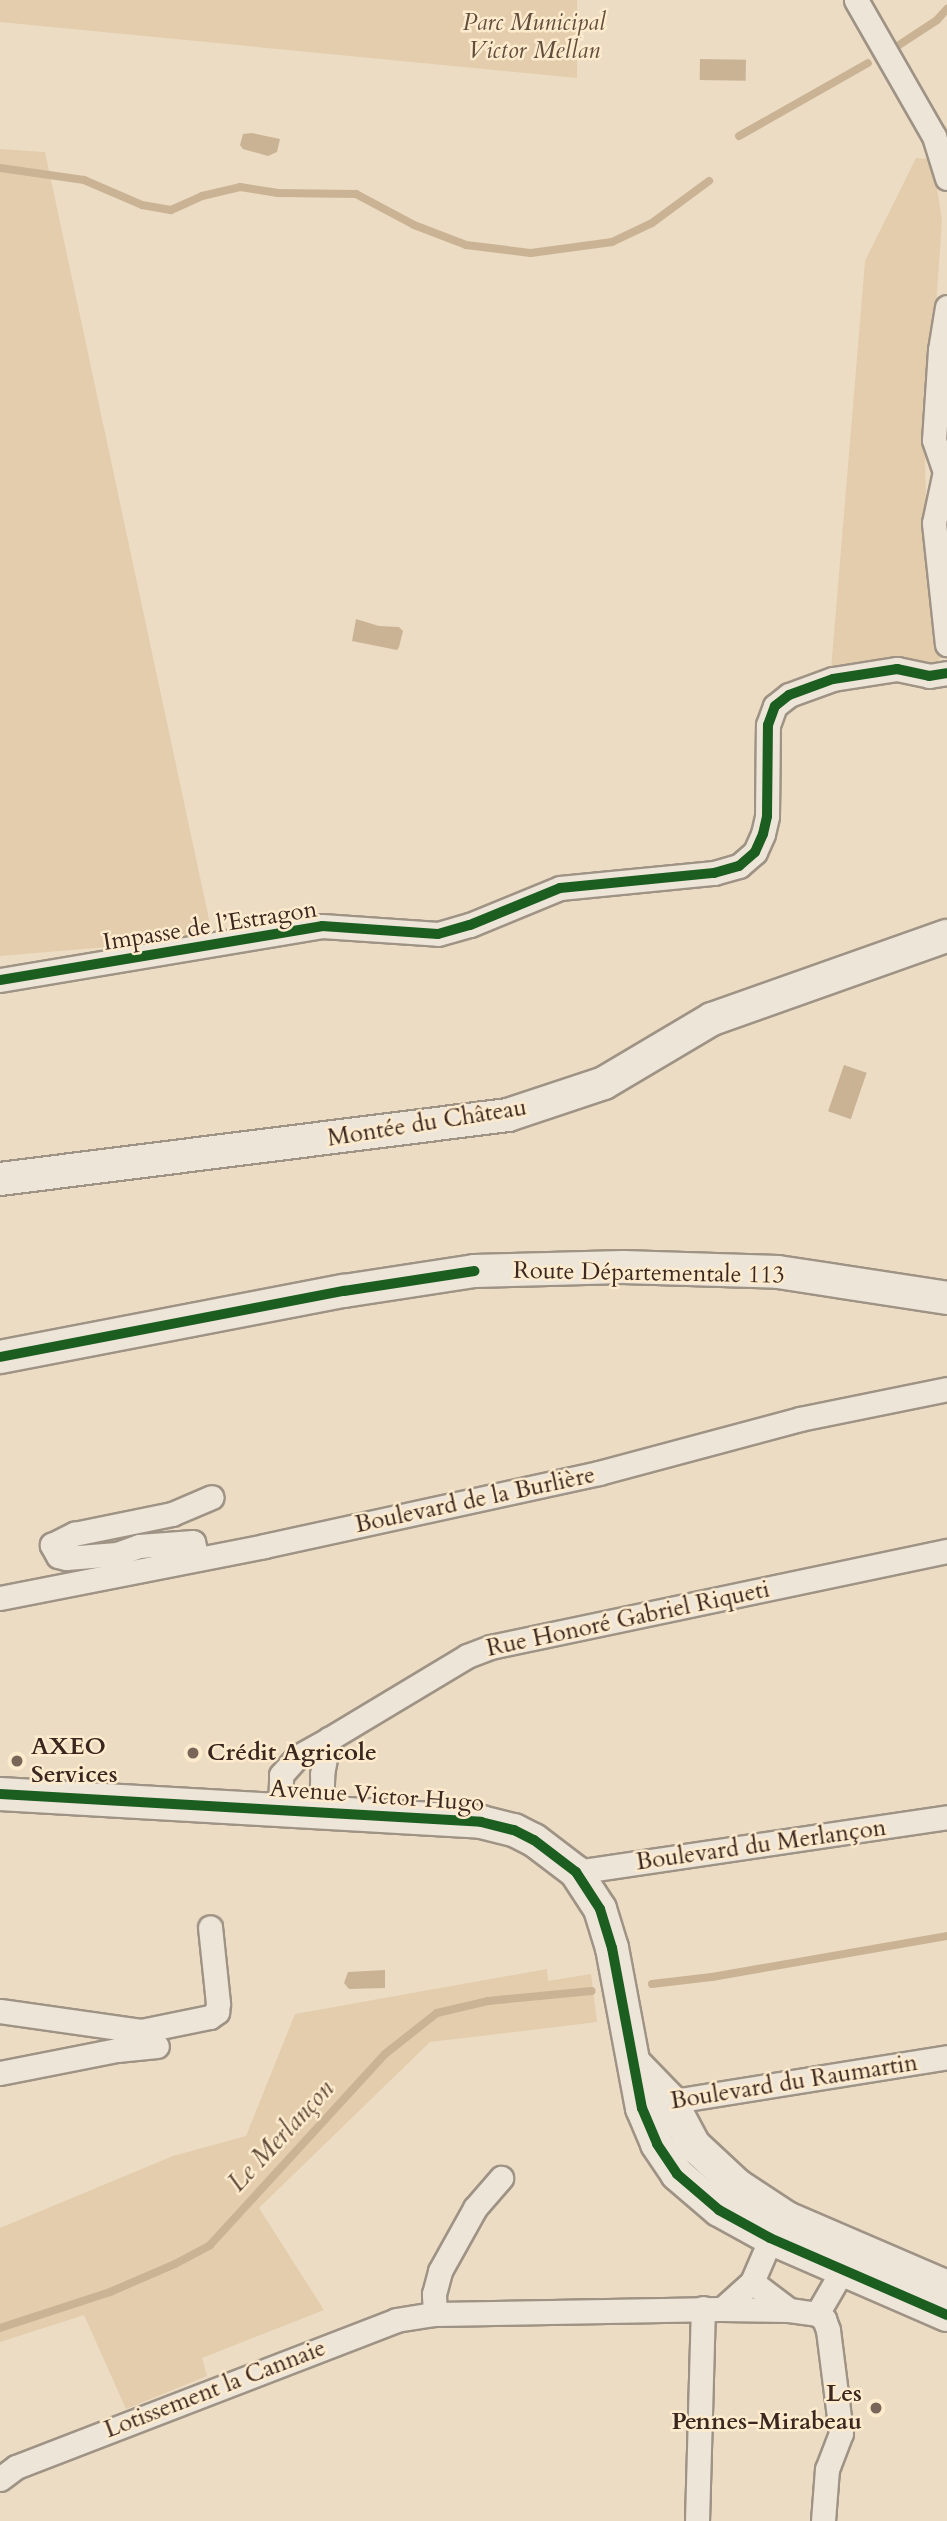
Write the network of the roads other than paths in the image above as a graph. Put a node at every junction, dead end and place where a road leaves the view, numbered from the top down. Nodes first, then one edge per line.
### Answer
1 (856, 0) edge
2 (947, 178) edge
3 (947, 307) edge
4 (945, 477) edge
5 (947, 644) edge
6 (947, 673) edge
7 (947, 936) edge
8 (0, 981) edge
9 (0, 1179) edge
10 (947, 1298) edge
11 (0, 1357) edge
12 (944, 1389) edge
13 (212, 1497) dead end
14 (947, 1551) edge
15 (197, 1559) junction
16 (0, 1598) edge
17 (329, 1739) junction
18 (0, 1794) edge
19 (280, 1811) junction
20 (321, 1812) junction
21 (947, 1817) edge
22 (576, 1872) junction
23 (210, 1927) dead end
24 (0, 2011) edge
25 (157, 2046) dead end
26 (947, 2057) edge
27 (0, 2073) edge
28 (656, 2104) junction
29 (501, 2178) dead end
30 (776, 2227) junction
31 (849, 2260) junction
32 (752, 2282) junction
33 (947, 2287) edge
34 (712, 2308) junction
35 (789, 2310) junction
36 (435, 2314) junction
37 (817, 2314) junction
38 (947, 2315) edge
39 (0, 2479) edge
40 (697, 2521) edge
41 (822, 2521) edge

1 - 2 street
3 - 4 street
4 - 5 street
6 - 8 street, Impasse de l’Estragon
7 - 9 street, Montée du Château
10 - 11 street, Route Départementale 113
12 - 15 street, Boulevard de la Burlière
13 - 15 street
14 - 17 street, Rue Honoré Gabriel Riqueti
15 - 16 street, Boulevard de la Burlière
17 - 19 street, Rue Honoré Gabriel Riqueti
17 - 20 street
18 - 19 street, Avenue Victor Hugo
19 - 20 street, Avenue Victor Hugo
20 - 22 street, Avenue Victor Hugo
21 - 22 street, Boulevard du Merlançon
22 - 28 street, Avenue Victor Hugo
23 - 24 street
25 - 27 street
26 - 28 street, Boulevard du Raumartin
28 - 30 street
29 - 36 street
30 - 31 street
30 - 32 street
31 - 33 street
31 - 37 street
31 - 38 street
32 - 34 street
32 - 35 street
34 - 35 street, Lotissement la Cannaie
34 - 36 street, Lotissement la Cannaie
34 - 40 street
35 - 37 street, Lotissement la Cannaie
36 - 39 street, Lotissement la Cannaie
37 - 41 street

